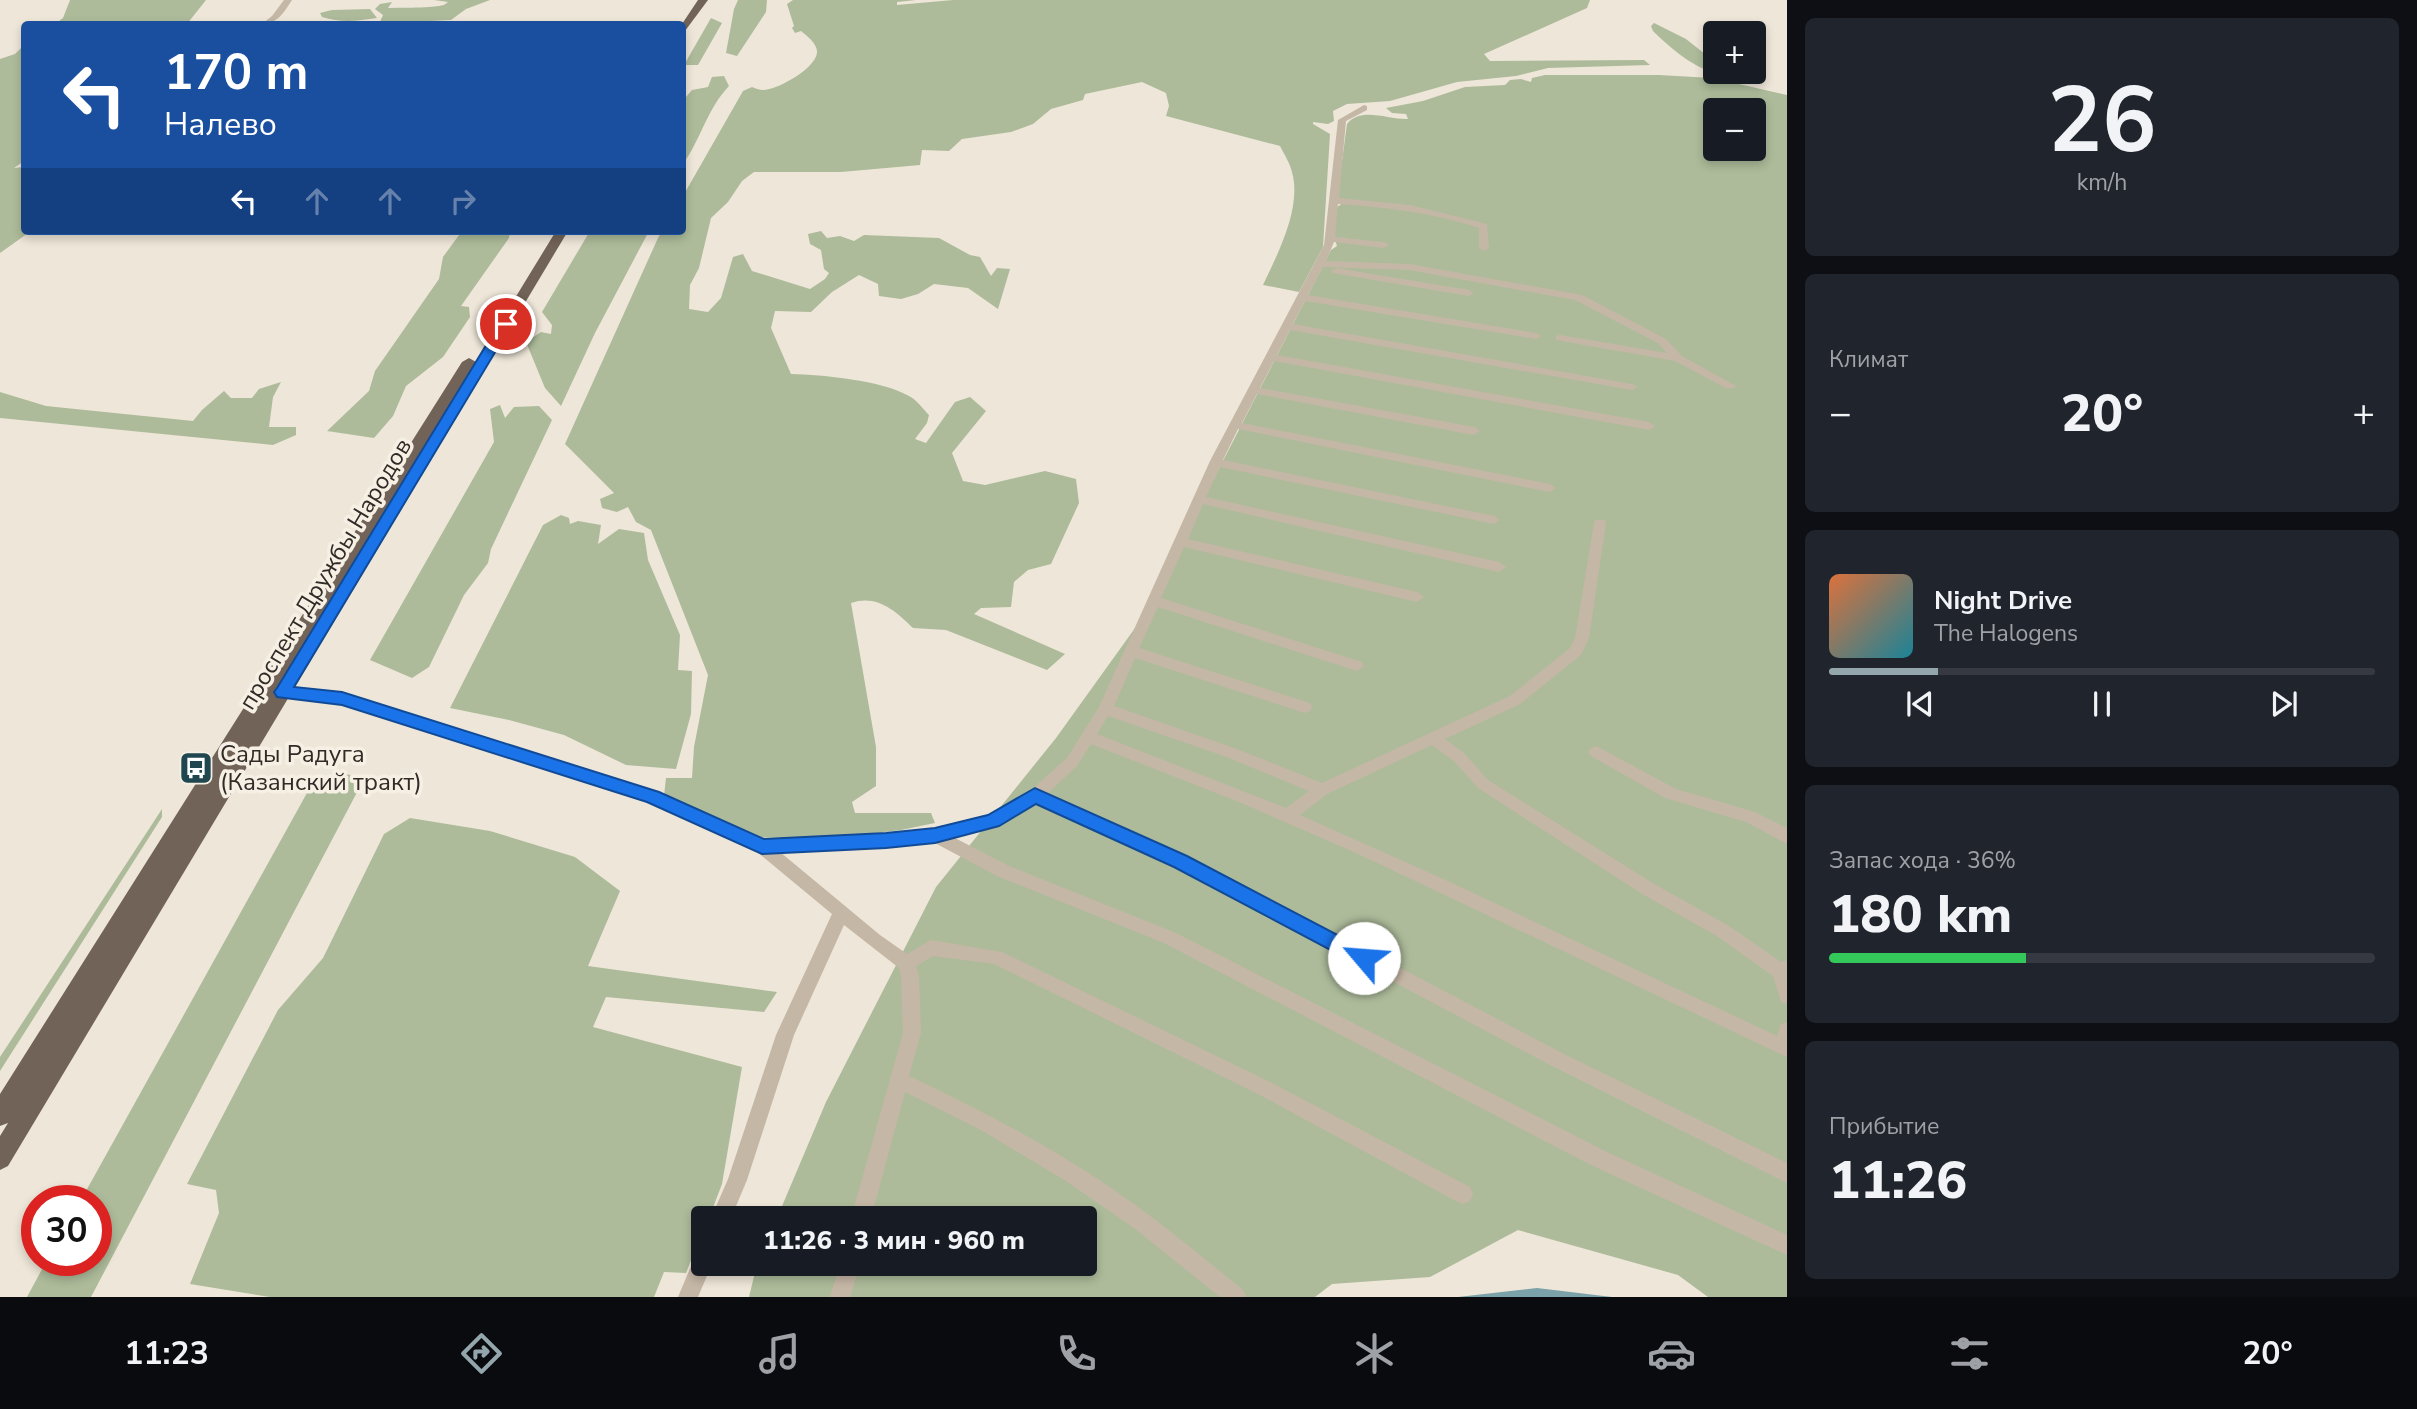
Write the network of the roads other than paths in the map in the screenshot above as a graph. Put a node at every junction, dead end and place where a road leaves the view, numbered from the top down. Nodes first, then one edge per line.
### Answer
1 (288, 0) edge
2 (692, 0) edge
3 (703, 0) edge
4 (270, 21) edge
5 (679, 21) edge
6 (686, 27) edge
7 (1364, 108) dead end
8 (1334, 201) junction
9 (547, 235) edge
10 (559, 235) edge
11 (1330, 239) junction
12 (1384, 245) dead end
13 (1484, 248) dead end
14 (1319, 266) junction
15 (1469, 293) dead end
16 (1302, 297) junction
17 (1287, 326) junction
18 (1536, 336) dead end
19 (1560, 338) dead end
20 (1271, 357) junction
21 (1678, 358) junction
22 (1730, 386) dead end
23 (1632, 387) dead end
24 (1253, 390) junction
25 (1235, 425) junction
26 (1649, 426) dead end
27 (1474, 431) dead end
28 (1216, 463) junction
29 (1550, 488) dead end
30 (1199, 499) junction
31 (1494, 520) dead end
32 (1600, 523) dead end
33 (1182, 542) junction
34 (1499, 567) dead end
35 (1417, 597) dead end
36 (1155, 601) junction
37 (1131, 651) junction
38 (1357, 666) dead end
39 (274, 691) junction
40 (1305, 707) dead end
41 (1105, 709) junction
42 (1089, 737) junction
43 (1433, 738) junction
44 (1596, 752) dead end
45 (1322, 790) junction
46 (1035, 795) junction
47 (1287, 816) junction
48 (935, 835) junction
49 (1787, 837) edge
50 (762, 846) junction
51 (841, 912) junction
52 (906, 962) junction
53 (1784, 970) edge
54 (1787, 996) edge
55 (1786, 1042) edge
56 (899, 1080) junction
57 (0, 1115) edge
58 (0, 1158) edge
59 (1787, 1172) edge
60 (1463, 1194) dead end
61 (726, 1206) edge
62 (864, 1206) edge
63 (1787, 1245) edge
64 (697, 1276) edge
65 (846, 1276) edge
66 (688, 1297) edge
67 (840, 1297) edge
68 (1236, 1297) edge

1 - 4 street
2 - 5 main road
3 - 6 main road
7 - 8 street
8 - 11 street
8 - 13 street
9 - 39 main road, проспект Дружбы Народов
10 - 39 main road, проспект Дружбы Народов
11 - 12 street
11 - 14 street
14 - 15 street
14 - 16 street
14 - 21 street
16 - 17 street
16 - 18 street
17 - 20 street
17 - 23 street
19 - 21 street
20 - 24 street
20 - 26 street
21 - 22 street
24 - 25 street
24 - 27 street
25 - 28 street
25 - 29 street
28 - 30 street
28 - 31 street
30 - 33 street
30 - 34 street
32 - 43 street
33 - 35 street
33 - 36 street
36 - 37 street
36 - 38 street
37 - 40 street
37 - 41 street
39 - 50 street
39 - 57 main road, проспект Дружбы Народов
39 - 58 main road, проспект Дружбы Народов
41 - 42 street
41 - 45 street
42 - 46 street
42 - 47 street
43 - 45 street
43 - 53 street
44 - 49 street
45 - 47 street
46 - 48 street
46 - 59 street
47 - 55 street
48 - 50 street
48 - 63 street
50 - 51 street
51 - 52 street
51 - 61 street
52 - 56 street
52 - 60 street
53 - 54 street
56 - 62 street
56 - 68 street
64 - 66 street
65 - 67 street

